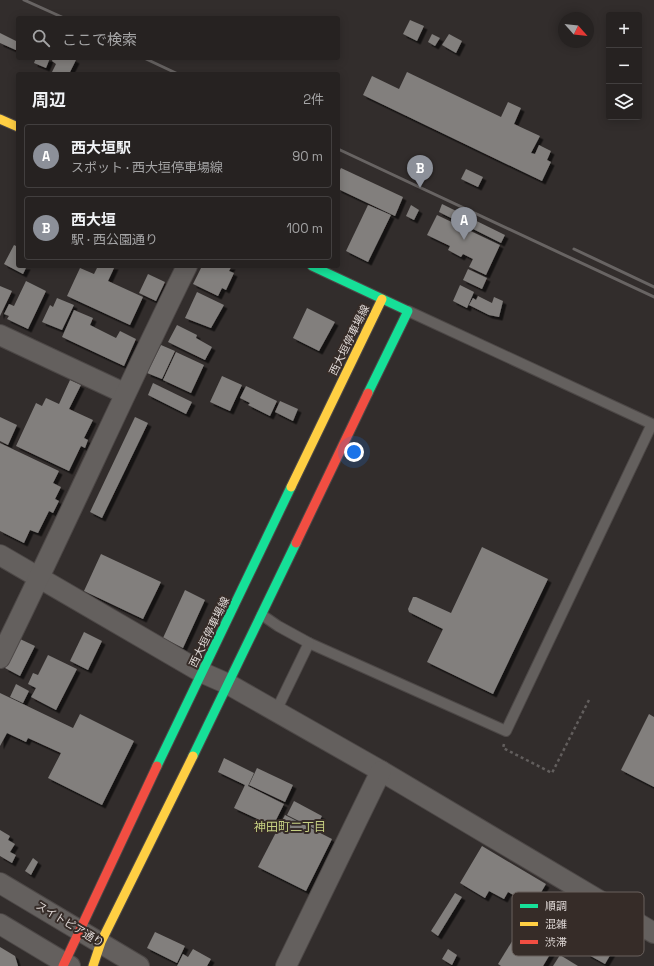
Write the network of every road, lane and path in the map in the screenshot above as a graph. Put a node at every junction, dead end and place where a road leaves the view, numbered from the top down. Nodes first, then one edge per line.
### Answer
1 (0, 119) edge
2 (16, 126) edge
3 (186, 268) edge
4 (316, 268) edge
5 (382, 299) junction
6 (408, 311) junction
7 (0, 335) edge
8 (124, 393) junction
9 (653, 424) edge
10 (0, 555) edge
11 (39, 579) junction
12 (262, 615) junction
13 (309, 643) junction
14 (0, 658) edge
15 (203, 673) junction
16 (228, 684) junction
17 (590, 698) dead end
18 (276, 712) junction
19 (506, 731) junction
20 (381, 770) junction
21 (0, 883) edge
22 (587, 892) edge
23 (0, 924) edge
24 (644, 926) edge
25 (79, 929) junction
26 (654, 932) edge
27 (101, 942) junction
28 (66, 965) edge
29 (92, 966) edge
30 (139, 966) edge
31 (286, 966) edge

1 - 2 main road
3 - 8 street
4 - 5 main road
5 - 6 main road, 西大垣停車場線
5 - 15 main road, 西大垣停車場線
6 - 9 lane
6 - 12 main road
7 - 8 street
8 - 11 street
9 - 19 lane
10 - 11 street
11 - 14 street
11 - 15 street
12 - 13 lane
12 - 16 main road
13 - 18 lane
13 - 19 lane
15 - 16 street
15 - 25 main road, 西大垣停車場線
16 - 18 street
16 - 27 main road
17 - 19 path
18 - 20 street
20 - 22 street
20 - 31 street
21 - 25 street, スイトピア通り
23 - 28 street
24 - 26 street
25 - 27 street, スイトピア通り
25 - 28 main road, 西大垣停車場線
27 - 29 main road
27 - 30 street, スイトピア通り

